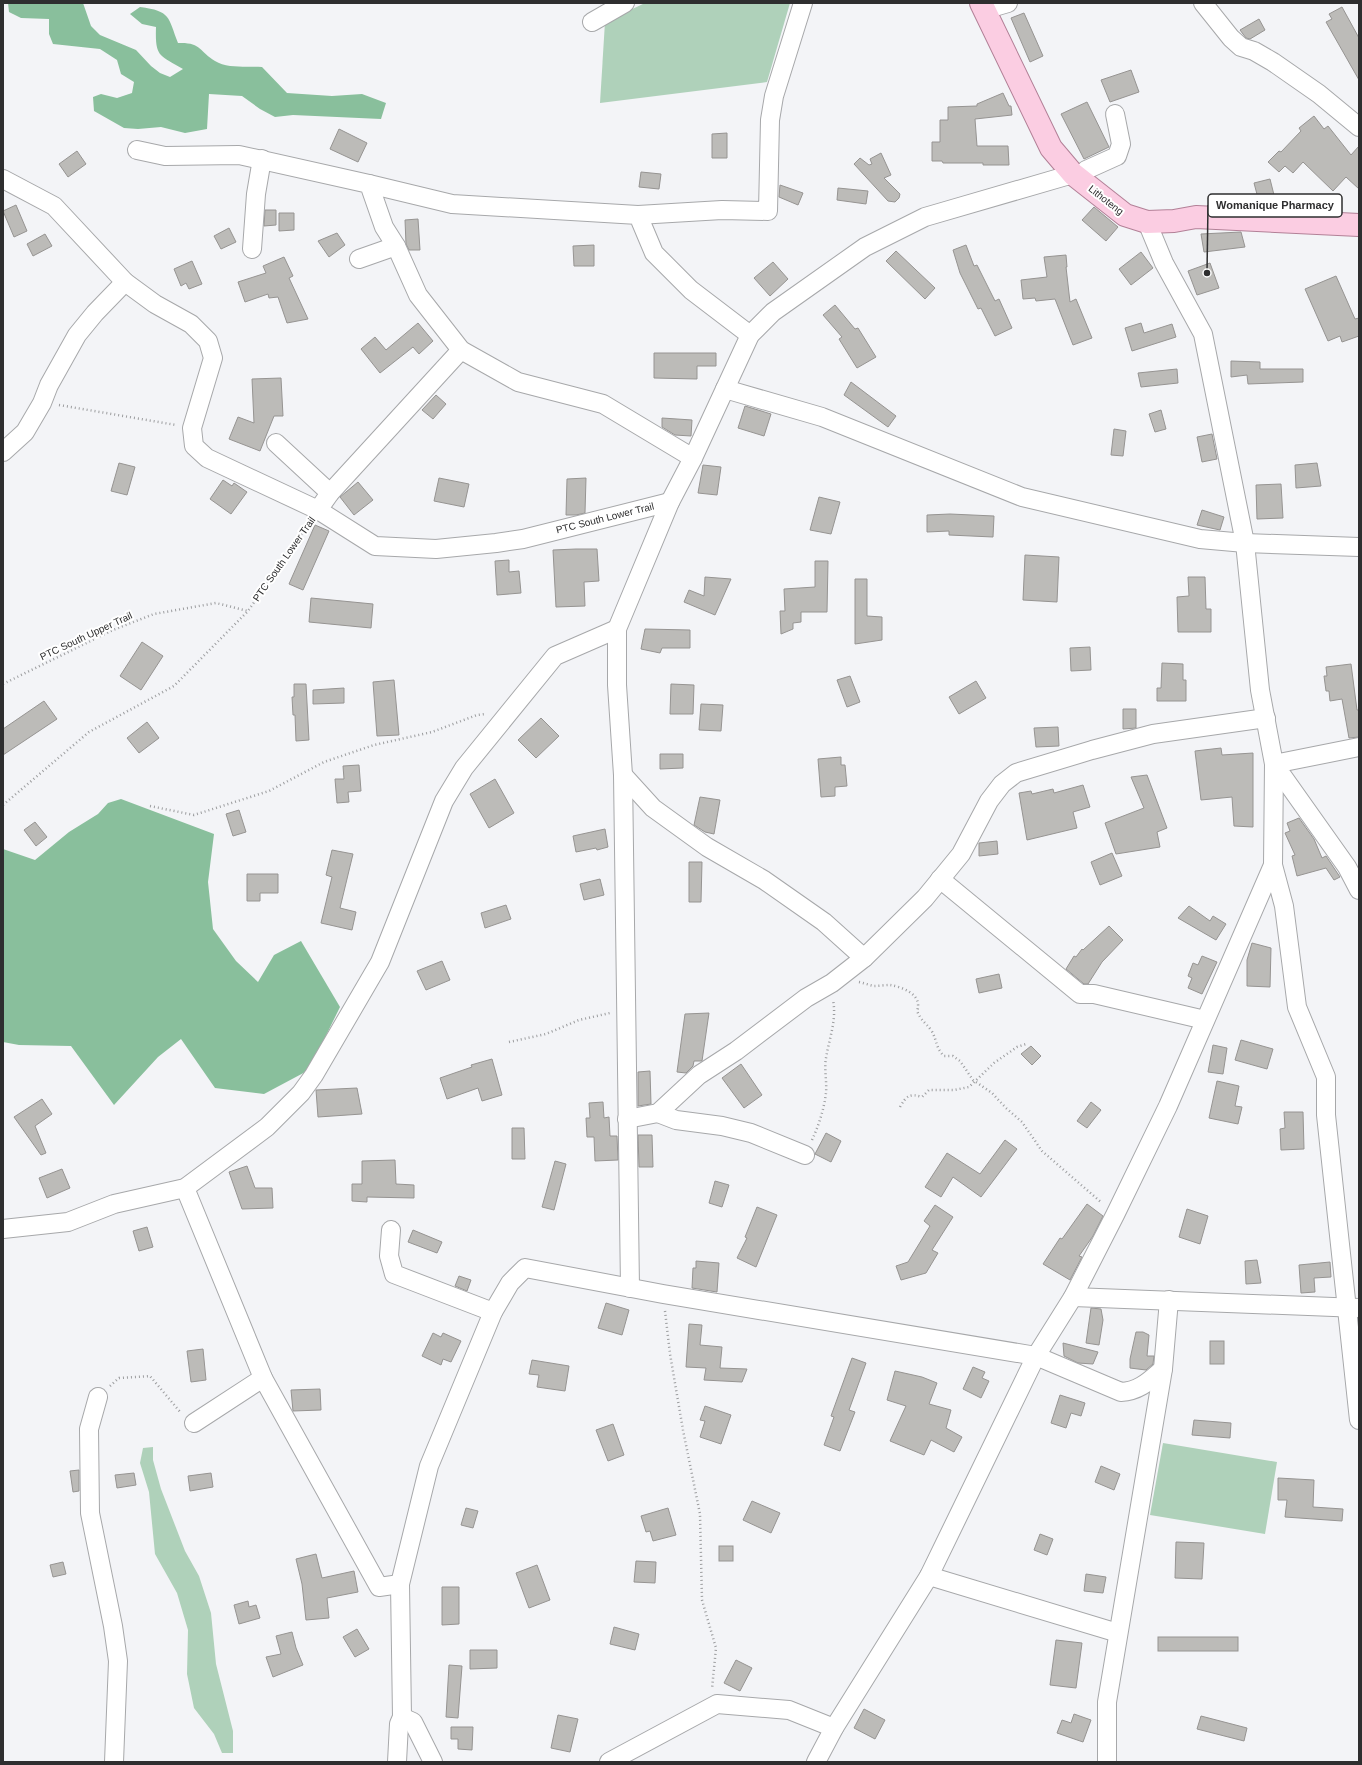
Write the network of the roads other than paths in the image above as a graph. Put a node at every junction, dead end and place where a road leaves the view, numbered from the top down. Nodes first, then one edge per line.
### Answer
1 (625, 3) edge
2 (804, 3) edge
3 (1008, 3) edge
4 (1203, 3) edge
5 (983, 6) edge
6 (592, 22) dead end
7 (1115, 114) dead end
8 (1359, 127) edge
9 (137, 150) dead end
10 (262, 159) junction
11 (1075, 176) junction
12 (3, 179) edge
13 (369, 184) junction
14 (638, 215) junction
15 (1147, 222) junction
16 (1359, 225) edge
17 (396, 246) junction
18 (252, 250) dead end
19 (359, 259) dead end
20 (125, 282) junction
21 (750, 335) junction
22 (461, 350) junction
23 (724, 389) junction
24 (276, 443) dead end
25 (3, 452) edge
26 (693, 458) junction
27 (330, 493) junction
28 (670, 502) junction
29 (318, 510) junction
30 (1245, 543) junction
31 (1359, 547) edge
32 (617, 629) junction
33 (1266, 718) junction
34 (1359, 747) edge
35 (1274, 764) junction
36 (622, 775) junction
37 (1273, 865) junction
38 (940, 879) junction
39 (1359, 890) edge
40 (864, 958) junction
41 (1205, 1020) junction
42 (658, 1113) junction
43 (627, 1119) junction
44 (805, 1155) road end
45 (185, 1188) junction
46 (3, 1229) edge
47 (391, 1230) dead end
48 (630, 1288) junction
49 (1073, 1296) junction
50 (1169, 1300) junction
51 (1352, 1307) edge
52 (493, 1312) junction
53 (1036, 1356) junction
54 (1163, 1369) junction
55 (263, 1378) junction
56 (98, 1397) road end
57 (1359, 1420) edge
58 (194, 1423) road end
59 (928, 1576) junction
60 (400, 1584) junction
61 (1118, 1633) junction
62 (402, 1716) junction
63 (834, 1728) junction
64 (114, 1762) edge
65 (397, 1762) edge
66 (433, 1762) edge
67 (609, 1762) edge
68 (816, 1762) edge
69 (1107, 1762) edge

1 - 6 street
2 - 14 street
3 - 5 street
4 - 8 street
5 - 11 main road, Lithoteng
7 - 11 street
9 - 10 street
10 - 13 street
10 - 18 street
11 - 15 main road, Lithoteng
11 - 21 street
12 - 20 street
13 - 14 street
13 - 17 street
14 - 21 street
15 - 16 main road, Lithoteng
15 - 30 street
17 - 19 street
17 - 22 street
20 - 25 street
20 - 29 street
21 - 23 street
22 - 26 street
22 - 27 street
23 - 26 street
23 - 30 street
24 - 27 street
26 - 28 street
27 - 29 street
28 - 29 street, PTC South Lower Trail
28 - 32 street
30 - 31 street
30 - 33 street
32 - 36 street
32 - 45 street
33 - 35 street
33 - 38 street
34 - 35 street
35 - 37 street
35 - 39 street
36 - 40 street
36 - 43 street
37 - 41 street
37 - 51 street
38 - 40 street
38 - 41 street
40 - 42 street
41 - 49 street
42 - 43 street
42 - 44 street
43 - 48 street
45 - 46 street
45 - 55 street
47 - 52 street
48 - 52 street
48 - 53 street
49 - 50 street
49 - 53 street
50 - 51 street
50 - 54 street
51 - 57 street
52 - 60 street
53 - 54 street
53 - 59 street
54 - 61 street
55 - 58 street
55 - 60 street
56 - 64 street
59 - 61 street
59 - 63 street
60 - 62 street
61 - 69 street
62 - 65 street
62 - 66 street
63 - 67 street
63 - 68 street

